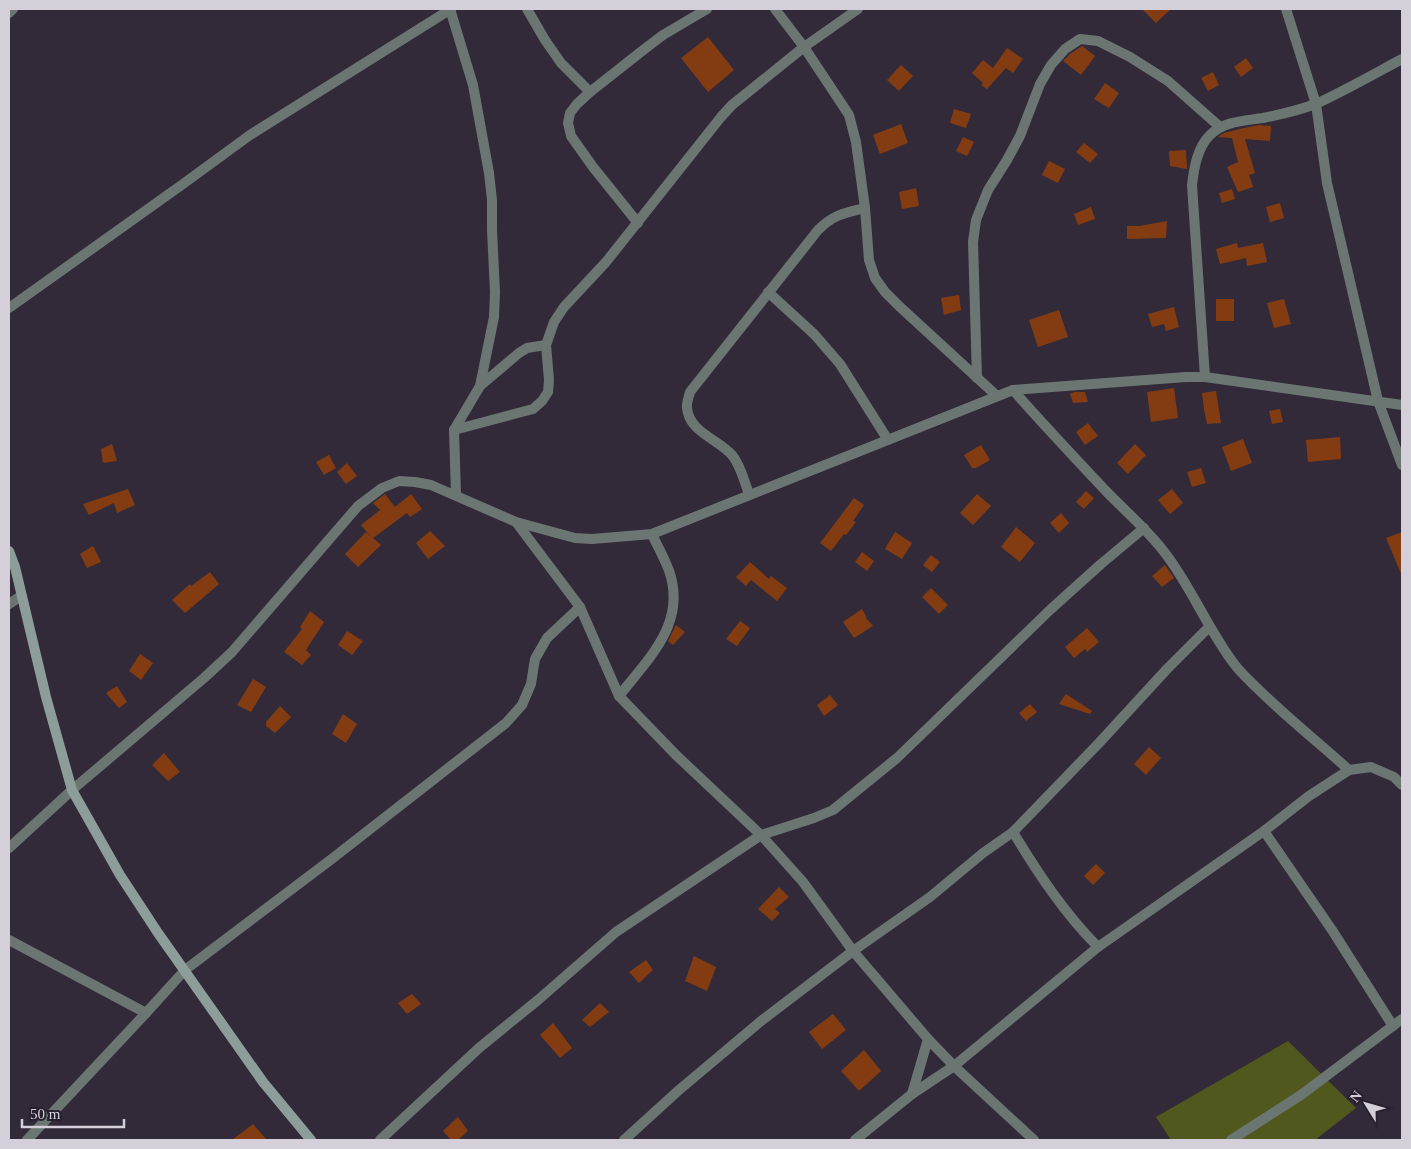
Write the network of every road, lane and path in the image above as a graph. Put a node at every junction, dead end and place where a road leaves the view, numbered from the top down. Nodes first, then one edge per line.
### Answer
1 (13, 9) edge
2 (450, 9) edge
3 (527, 9) edge
4 (707, 9) edge
5 (775, 9) edge
6 (858, 9) edge
7 (1286, 9) edge
8 (9, 13) edge
9 (804, 47) junction
10 (1402, 59) edge
11 (590, 92) junction
12 (1316, 104) junction
13 (1220, 127) junction
14 (866, 208) junction
15 (638, 223) junction
16 (768, 292) junction
17 (10, 306) edge
18 (546, 345) junction
19 (1205, 377) junction
20 (977, 378) junction
21 (480, 386) junction
22 (1014, 390) junction
23 (997, 396) junction
24 (1378, 401) junction
25 (1402, 404) edge
26 (454, 430) junction
27 (888, 440) junction
28 (1402, 464) edge
29 (749, 494) junction
30 (456, 496) junction
31 (516, 522) junction
32 (1144, 528) junction
33 (652, 534) junction
34 (9, 551) edge
35 (22, 596) junction
36 (9, 604) edge
37 (580, 607) junction
38 (1209, 627) junction
39 (619, 696) junction
40 (1349, 770) junction
41 (1402, 784) edge
42 (72, 790) junction
43 (1264, 831) junction
44 (1013, 832) junction
45 (761, 834) junction
46 (9, 848) edge
47 (9, 940) edge
48 (1098, 947) junction
49 (853, 951) junction
50 (185, 970) junction
51 (146, 1013) junction
52 (1402, 1019) edge
53 (1393, 1026) junction
54 (928, 1039) junction
55 (954, 1066) junction
56 (912, 1094) junction
57 (27, 1140) edge
58 (311, 1140) edge
59 (380, 1140) edge
60 (624, 1140) edge
61 (855, 1140) edge
62 (1034, 1140) edge
63 (1231, 1140) edge

1 - 8 street
2 - 17 street
2 - 21 street
3 - 11 street
4 - 11 street
5 - 9 street
6 - 9 street
7 - 12 street
9 - 14 street
9 - 15 street
10 - 12 street
11 - 15 street
12 - 13 street
12 - 24 street
13 - 19 street
13 - 20 street
14 - 16 street
14 - 20 street
15 - 18 street
16 - 27 street
16 - 29 street
18 - 21 street
18 - 26 street
19 - 22 street
19 - 24 street
20 - 23 street
21 - 26 street
22 - 23 street
22 - 32 street
23 - 27 street
24 - 25 street
24 - 28 street
26 - 30 street
27 - 29 street
29 - 33 street
30 - 31 street
30 - 42 street
31 - 33 street
31 - 37 street
32 - 38 street
32 - 45 street
33 - 39 street
34 - 35 street
35 - 36 street
35 - 42 street
37 - 39 street
37 - 50 street
38 - 40 street
38 - 44 street
39 - 45 street
40 - 41 street
40 - 43 street
42 - 46 street
42 - 50 street
43 - 48 street
43 - 53 street
44 - 48 street
44 - 49 street
45 - 49 street
45 - 59 street
47 - 51 street
48 - 55 street
49 - 54 street
49 - 60 street
50 - 51 street
50 - 58 street
51 - 57 street
52 - 53 street
53 - 63 street
54 - 55 street
54 - 56 street
55 - 56 street
55 - 62 street
56 - 61 street

